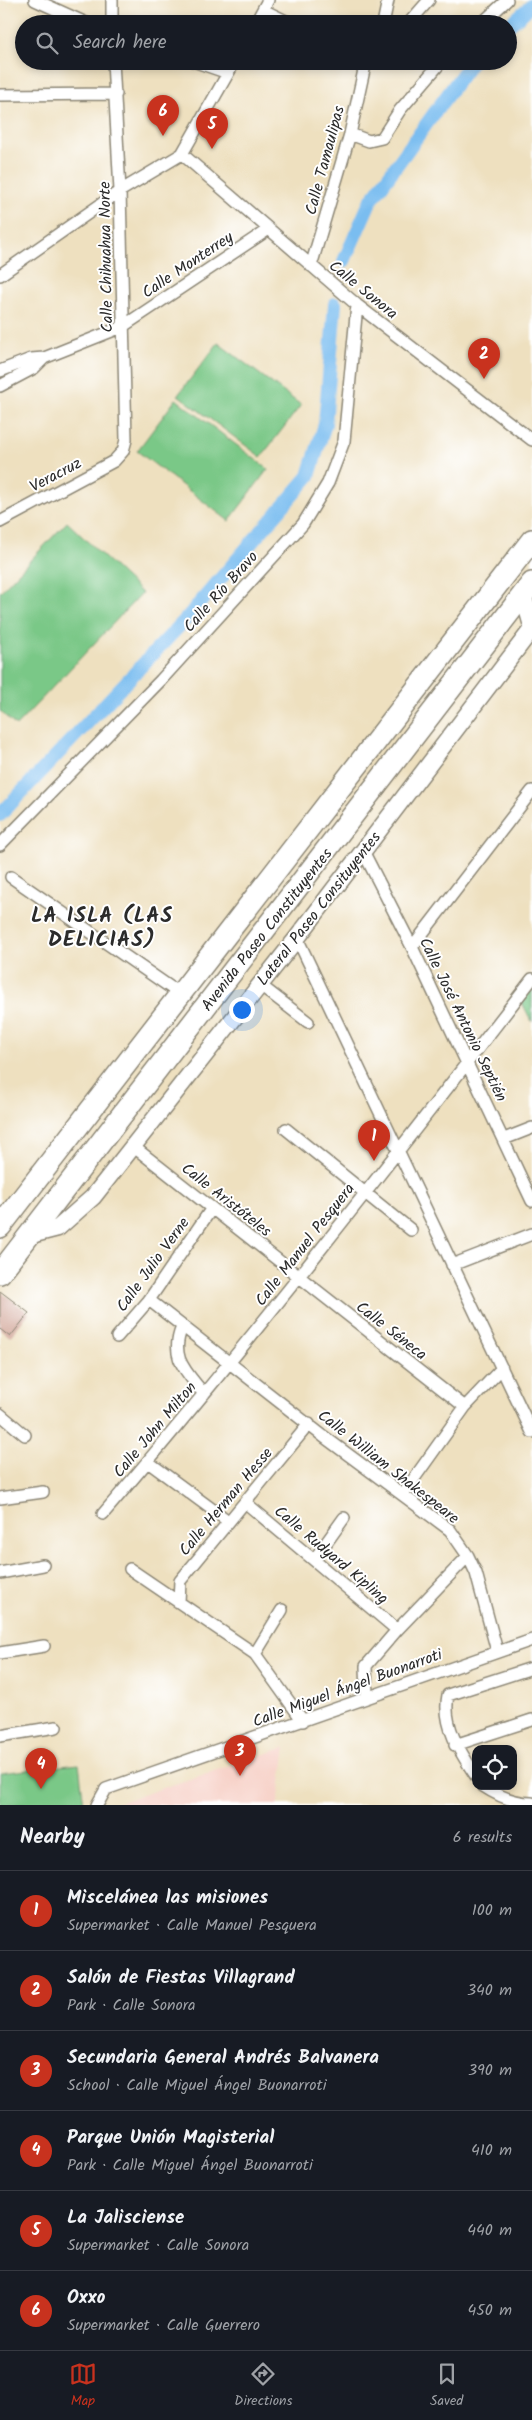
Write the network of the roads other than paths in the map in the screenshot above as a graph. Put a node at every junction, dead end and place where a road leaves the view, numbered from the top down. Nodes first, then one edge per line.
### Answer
1 (35, 0) edge
2 (112, 0) edge
3 (388, 0) edge
4 (428, 0) edge
5 (507, 0) edge
6 (265, 5) edge
7 (68, 15) edge
8 (112, 15) edge
9 (279, 15) edge
10 (385, 15) edge
11 (416, 15) edge
12 (491, 15) edge
13 (115, 70) edge
14 (219, 70) edge
15 (230, 70) edge
16 (364, 70) edge
17 (434, 70) edge
18 (228, 73) junction
19 (116, 94) junction
20 (0, 95) edge
21 (350, 134) junction
22 (182, 154) junction
23 (120, 191) junction
24 (269, 228) junction
25 (315, 270) junction
26 (0, 276) edge
27 (353, 301) junction
28 (122, 327) junction
29 (44, 358) junction
30 (0, 372) edge
31 (0, 386) edge
32 (532, 440) edge
33 (123, 451) joint
34 (0, 522) edge
35 (532, 540) edge
36 (528, 589) edge
37 (532, 628) edge
38 (532, 791) edge
39 (0, 845) edge
40 (363, 851) junction
41 (11, 877) dead end
42 (297, 938) junction
43 (412, 947) junction
44 (532, 979) edge
45 (259, 984) junction
46 (180, 994) junction
47 (308, 1022) dead end
48 (466, 1064) junction
49 (532, 1128) edge
50 (286, 1129) dead end
51 (504, 1138) junction
52 (134, 1148) junction
53 (398, 1152) junction
54 (365, 1192) junction
55 (532, 1201) edge
56 (212, 1208) junction
57 (0, 1227) edge
58 (411, 1230) dead end
59 (532, 1234) edge
60 (31, 1235) junction
61 (452, 1265) junction
62 (0, 1273) edge
63 (299, 1276) junction
64 (149, 1300) junction
65 (182, 1327) junction
66 (117, 1337) dead end
67 (229, 1364) junction
68 (502, 1368) junction
69 (204, 1394) junction
70 (465, 1407) junction
71 (0, 1414) edge
72 (309, 1424) junction
73 (532, 1432) edge
74 (24, 1435) dead end
75 (148, 1462) junction
76 (43, 1492) dead end
77 (403, 1494) junction
78 (0, 1498) edge
79 (246, 1503) junction
80 (103, 1514) dead end
81 (344, 1518) dead end
82 (228, 1521) junction
83 (468, 1556) junction
84 (314, 1560) junction
85 (43, 1565) dead end
86 (130, 1569) dead end
87 (0, 1574) edge
88 (179, 1602) junction
89 (282, 1610) dead end
90 (397, 1630) junction
91 (532, 1640) edge
92 (44, 1646) dead end
93 (497, 1651) junction
94 (0, 1654) edge
95 (256, 1654) junction
96 (532, 1668) edge
97 (367, 1697) junction
98 (532, 1720) edge
99 (303, 1721) junction
100 (56, 1727) dead end
101 (0, 1736) edge
102 (455, 1745) junction
103 (472, 1770) edge
104 (489, 1790) edge
105 (532, 1803) edge
106 (97, 1805) edge

1 - 7 street
2 - 8 street
3 - 10 street
4 - 11 street
5 - 12 street
6 - 9 street
13 - 19 street, Calle Chihuahua Norte
14 - 18 street
15 - 18 street
16 - 21 street, Calle Tamaulipas
17 - 21 street
18 - 22 street
19 - 20 street
19 - 23 street, Calle Chihuahua Norte
21 - 25 street, Calle Tamaulipas
22 - 23 street
22 - 24 street, Calle Sonora
23 - 26 street
23 - 28 street, Calle Chihuahua Norte
24 - 25 street, Calle Sonora
24 - 28 street, Calle Monterrey
25 - 27 street, Calle Sonora
27 - 32 street, Calle Sonora
27 - 39 street, Calle Río Bravo
28 - 29 street, Calle Monterrey
28 - 33 street, Calle Chihuahua Norte
29 - 30 street
29 - 31 street
33 - 34 street, Veracruz
35 - 46 highway, Avenida Paseo Constituyentes
36 - 37 street
36 - 60 highway, Avenida Paseo Constituyentes
37 - 40 street, Lateral Paseo Consituyentes
38 - 43 street
40 - 42 street, Lateral Paseo Consituyentes
40 - 43 street, Calle José Antonio Septién
41 - 46 street
42 - 45 street, Lateral Paseo Consituyentes
42 - 53 street
43 - 48 street, Calle José Antonio Septién
44 - 48 street, Calle Manuel Pesquera
45 - 47 street
45 - 52 street, Lateral Paseo Consituyentes
46 - 57 highway, Avenida Paseo Constituyentes
48 - 51 street, Calle José Antonio Septién
48 - 53 street, Calle Manuel Pesquera
49 - 51 street
50 - 54 street
51 - 55 street, Calle José Antonio Septién
52 - 56 street, Calle Aristóteles
52 - 60 street, Lateral Paseo Consituyentes
53 - 54 street, Calle Manuel Pesquera
53 - 61 street
54 - 58 street
54 - 63 street, Calle Manuel Pesquera
56 - 63 street, Calle Aristóteles
56 - 64 street, Calle Julio Verne
59 - 61 street
60 - 62 highway, Avenida Paseo Constituyentes
61 - 68 street
63 - 67 street, Calle Manuel Pesquera
63 - 70 street, Calle Séneca
64 - 65 street, Calle William Shakespeare
64 - 66 street, Calle Julio Verne
65 - 67 street, Calle William Shakespeare
65 - 69 street
67 - 69 street, Calle John Milton
67 - 72 street, Calle William Shakespeare
68 - 70 street
68 - 73 street
69 - 75 street, Calle John Milton
70 - 77 street
71 - 74 street
72 - 77 street, Calle William Shakespeare
72 - 79 street, Calle Herman Hesse
75 - 80 street, Calle John Milton
75 - 82 street
76 - 78 street
77 - 83 street, Calle William Shakespeare
79 - 82 street, Calle Herman Hesse
79 - 84 street, Calle Rudyard Kipling
81 - 84 street
82 - 88 street, Calle Herman Hesse
83 - 90 street
83 - 93 street, Calle William Shakespeare
84 - 90 street, Calle Rudyard Kipling
85 - 87 street
86 - 88 street
88 - 95 street
89 - 95 street
90 - 97 street
91 - 93 street, Calle Miguel Ángel Buonarroti
92 - 94 street
93 - 97 street, Calle Miguel Ángel Buonarroti
95 - 99 street
96 - 102 street
97 - 99 street, Calle Miguel Ángel Buonarroti
98 - 102 street
99 - 106 street, Calle Miguel Ángel Buonarroti
100 - 101 street
102 - 103 street
104 - 105 street

